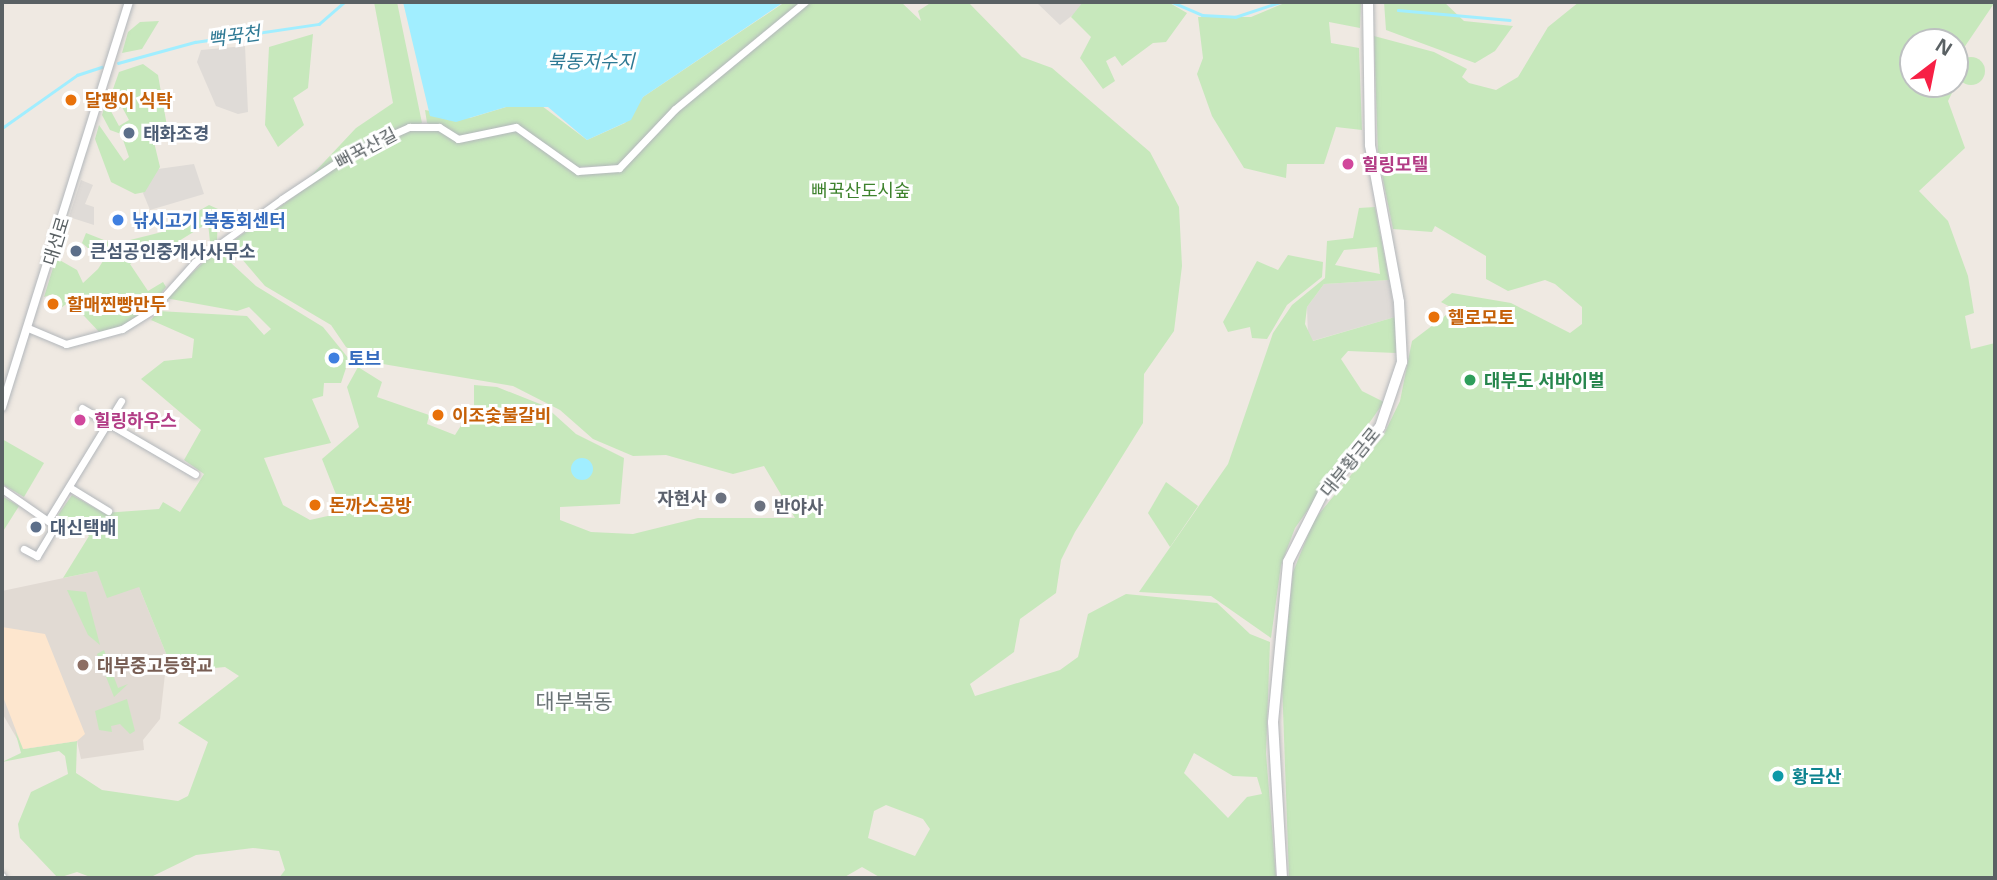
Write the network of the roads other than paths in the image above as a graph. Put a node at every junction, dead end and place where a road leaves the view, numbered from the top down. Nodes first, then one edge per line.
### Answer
1 (129, 2) edge
2 (806, 2) edge
3 (1368, 2) edge
4 (29, 328) junction
5 (121, 401) dead end
6 (2, 407) edge
7 (82, 408) dead end
8 (107, 423) junction
9 (195, 474) dead end
10 (69, 487) junction
11 (2, 489) edge
12 (108, 511) dead end
13 (50, 517) junction
14 (24, 549) dead end
15 (1282, 878) edge

1 - 4 street, 대선로
2 - 4 street, 뻐꾹산길
3 - 15 main road, 대부황금로
4 - 6 street, 대선로
5 - 8 street
7 - 8 street
8 - 9 street
8 - 10 street
10 - 12 street
10 - 13 street
11 - 13 street
13 - 14 street

